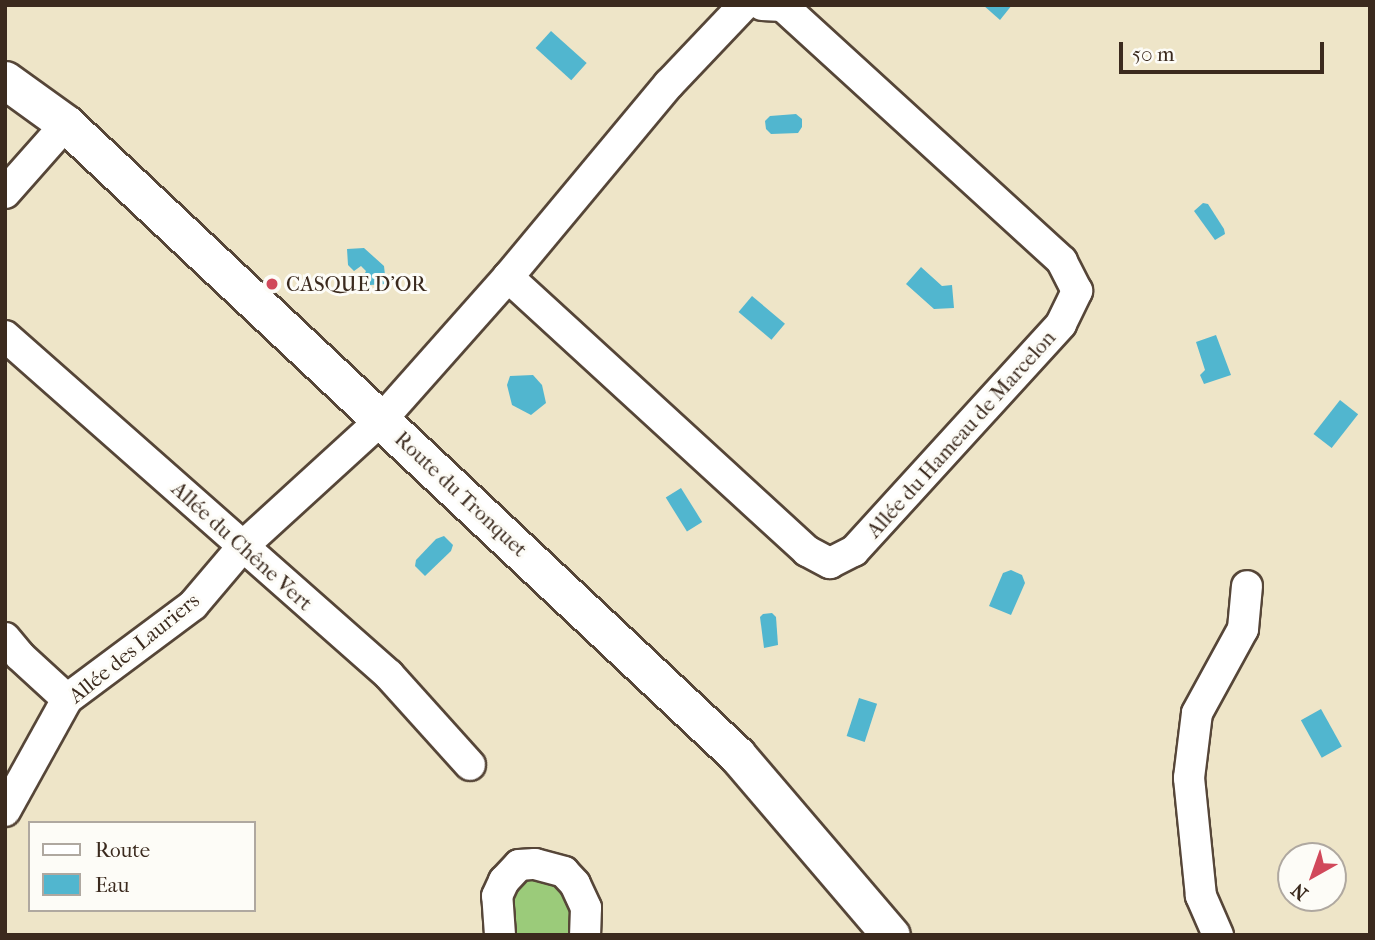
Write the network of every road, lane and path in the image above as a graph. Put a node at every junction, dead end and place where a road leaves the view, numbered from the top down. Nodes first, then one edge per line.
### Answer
1 (744, 5) edge
2 (762, 5) edge
3 (5, 80) edge
4 (66, 124) junction
5 (5, 193) edge
6 (508, 277) junction
7 (5, 336) edge
8 (382, 419) junction
9 (243, 546) junction
10 (1247, 586) dead end
11 (5, 638) edge
12 (67, 699) junction
13 (470, 765) dead end
14 (5, 811) edge
15 (500, 935) edge
16 (585, 935) edge
17 (891, 935) edge
18 (1218, 935) edge

1 - 6 street
2 - 6 street, Allée du Hameau de Marcelon
3 - 4 street, Route du Tronquet
4 - 5 street
4 - 8 street, Route du Tronquet
6 - 8 street
7 - 9 street, Allée du Chêne Vert
8 - 9 street, Allée des Lauriers
8 - 17 street, Route du Tronquet
9 - 12 street, Allée des Lauriers
9 - 13 street, Allée du Chêne Vert
10 - 18 street
11 - 12 street
12 - 14 street, Allée des Lauriers
15 - 16 street

